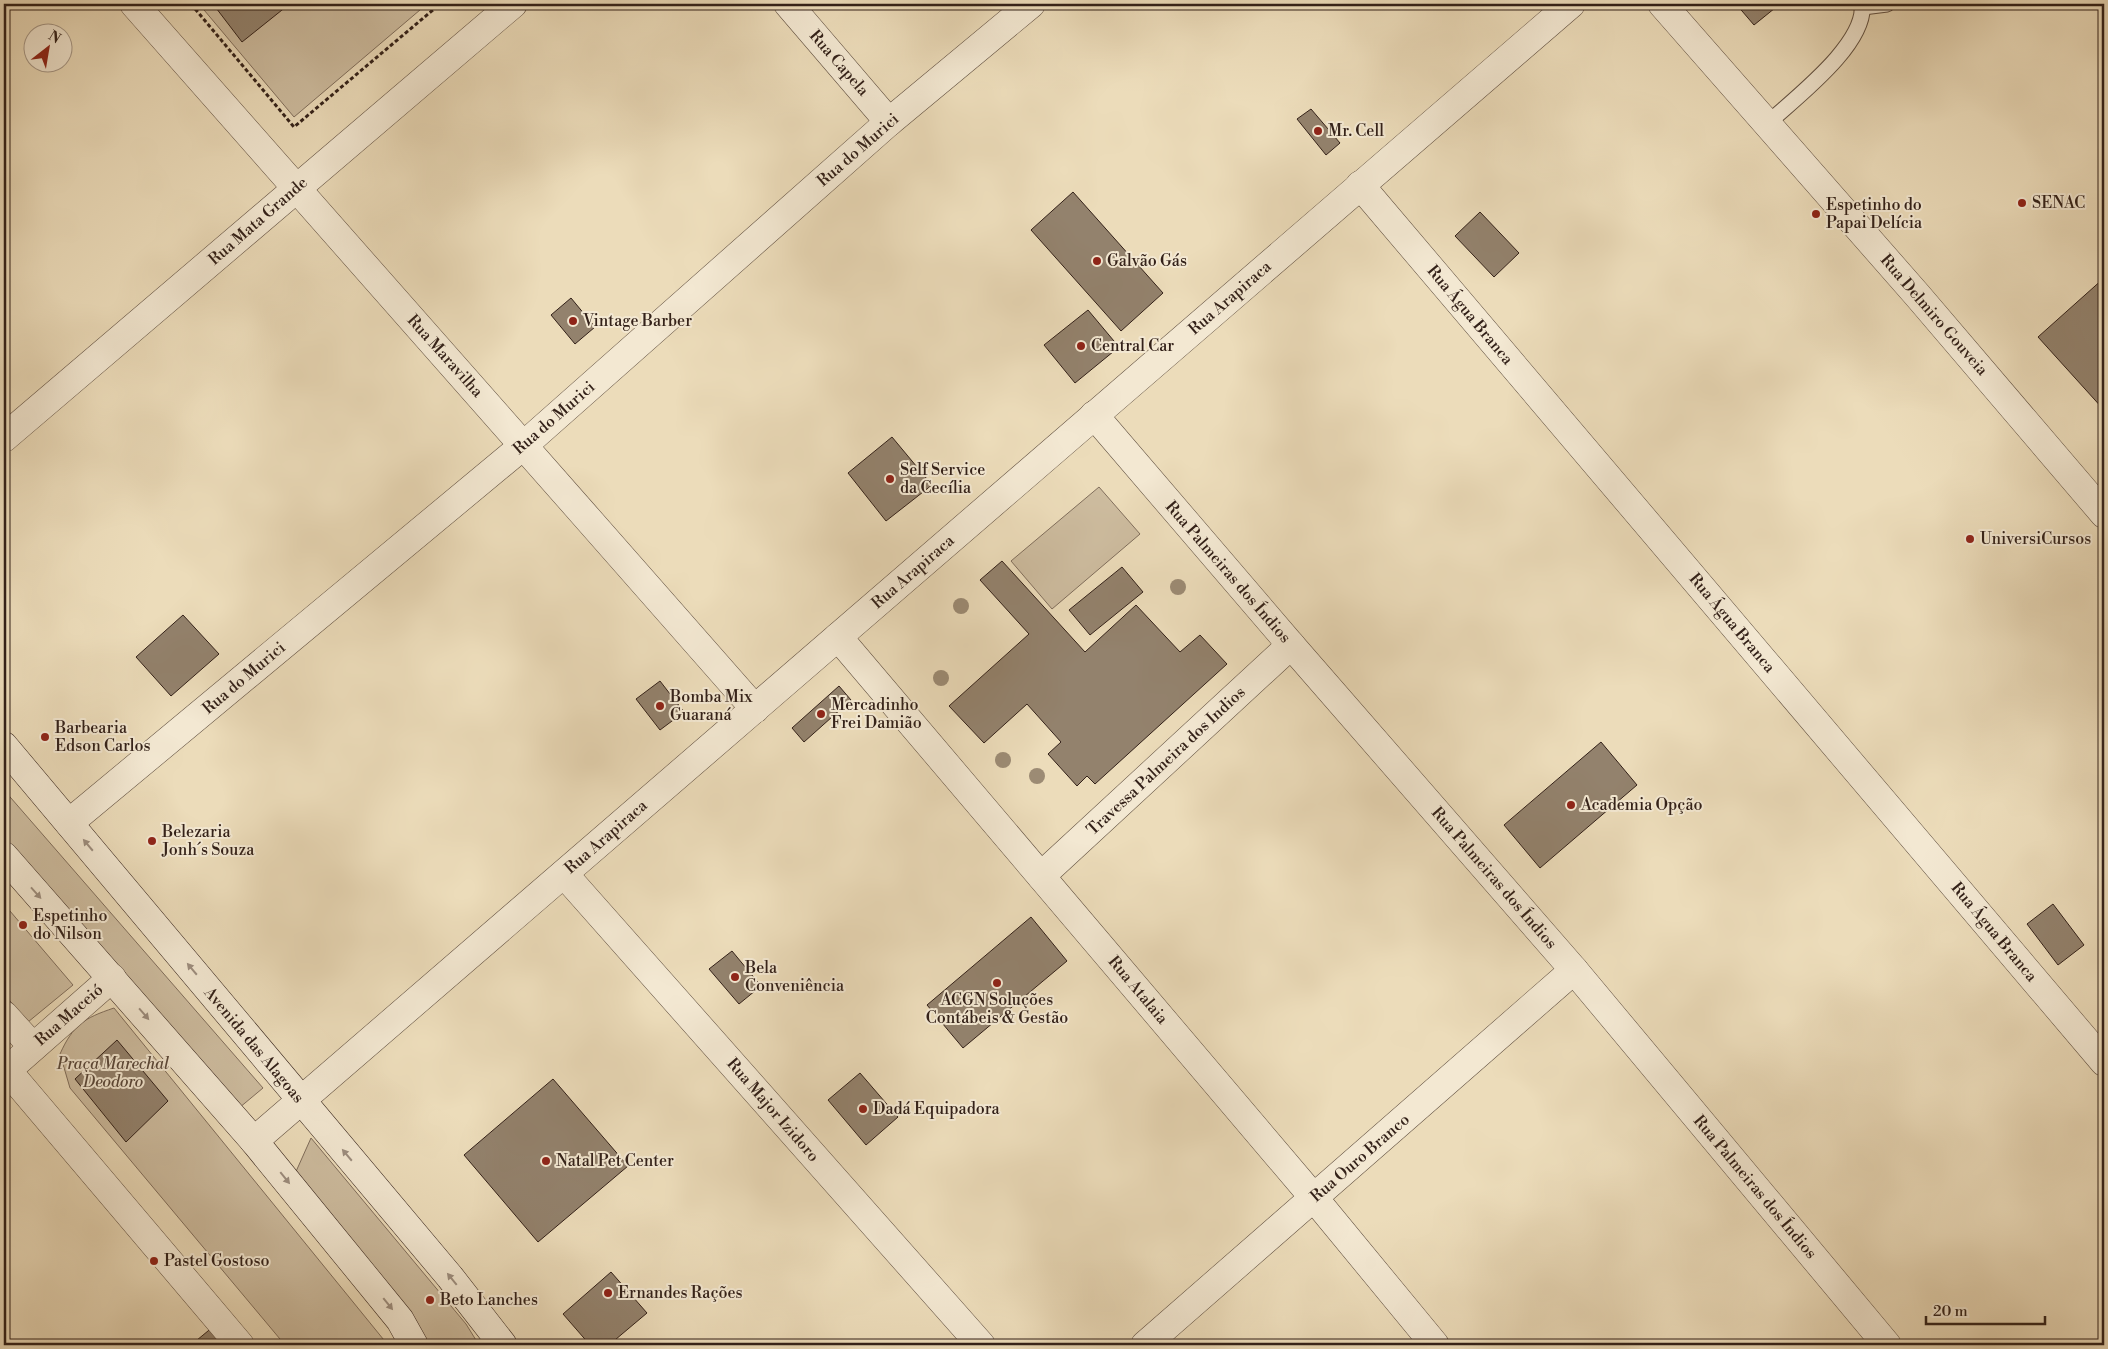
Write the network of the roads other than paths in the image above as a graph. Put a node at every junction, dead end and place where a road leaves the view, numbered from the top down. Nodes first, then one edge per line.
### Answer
1 (134, 4) edge
2 (513, 4) edge
3 (788, 4) edge
4 (1031, 4) edge
5 (1571, 4) edge
6 (1662, 4) edge
7 (1887, 4) edge
8 (1863, 6) edge
9 (889, 122) junction
10 (1767, 124) junction
11 (1360, 185) junction
12 (295, 189) junction
13 (1094, 416) junction
14 (4, 438) edge
15 (524, 445) junction
16 (2104, 514) edge
17 (838, 637) junction
18 (1290, 646) junction
19 (755, 709) junction
20 (4, 746) edge
21 (69, 822) junction
22 (4, 856) edge
23 (564, 874) junction
24 (1041, 876) junction
25 (1574, 970) junction
26 (112, 978) junction
27 (4, 1016) edge
28 (33, 1047) junction
29 (2104, 1062) edge
30 (5, 1071) edge
31 (301, 1101) junction
32 (254, 1141) junction
33 (1314, 1198) junction
34 (240, 1345) edge
35 (414, 1345) edge
36 (503, 1345) edge
37 (981, 1345) edge
38 (1145, 1345) edge
39 (1435, 1345) edge
40 (1887, 1345) edge

1 - 12 street, Rua Maravilha
2 - 12 street, Rua Mata Grande
3 - 9 street, Rua Capela
4 - 9 street, Rua do Murici
5 - 11 street, Rua Arapiraca
6 - 10 street, Rua Delmiro Gouveia
7 - 8 lane
8 - 10 lane
9 - 15 street, Rua do Murici
10 - 16 street, Rua Delmiro Gouveia
11 - 13 street, Rua Arapiraca
11 - 29 street, Rua Água Branca
12 - 14 street, Rua Mata Grande
12 - 15 street, Rua Maravilha
13 - 17 street, Rua Arapiraca
13 - 18 street, Rua Palmeiras dos Índios
15 - 19 street, Rua Maravilha
15 - 21 street, Rua do Murici
17 - 19 street, Rua Arapiraca
17 - 24 street, Rua Atalaia
18 - 24 street, Travessa Palmeira dos Indios
18 - 25 street, Rua Palmeiras dos Índios
19 - 23 street, Rua Arapiraca
20 - 21 street, Avenida das Alagoas
31 -> 21 street, Avenida das Alagoas
22 -> 26 street
23 - 31 street, Rua Arapiraca
23 - 37 street, Rua Major Izidoro
24 - 33 street, Rua Atalaia
25 - 33 street, Rua Ouro Branco
25 - 40 street, Rua Palmeiras dos Índios
26 - 28 street, Rua Maceió
26 -> 32 street
27 - 28 street
28 - 30 street, Rua Maceió
30 - 34 street
31 - 32 street, Rua Arapiraca
36 -> 31 street, Avenida das Alagoas
32 -> 35 street
33 - 38 street, Rua Ouro Branco
33 - 39 street, Rua Atalaia

